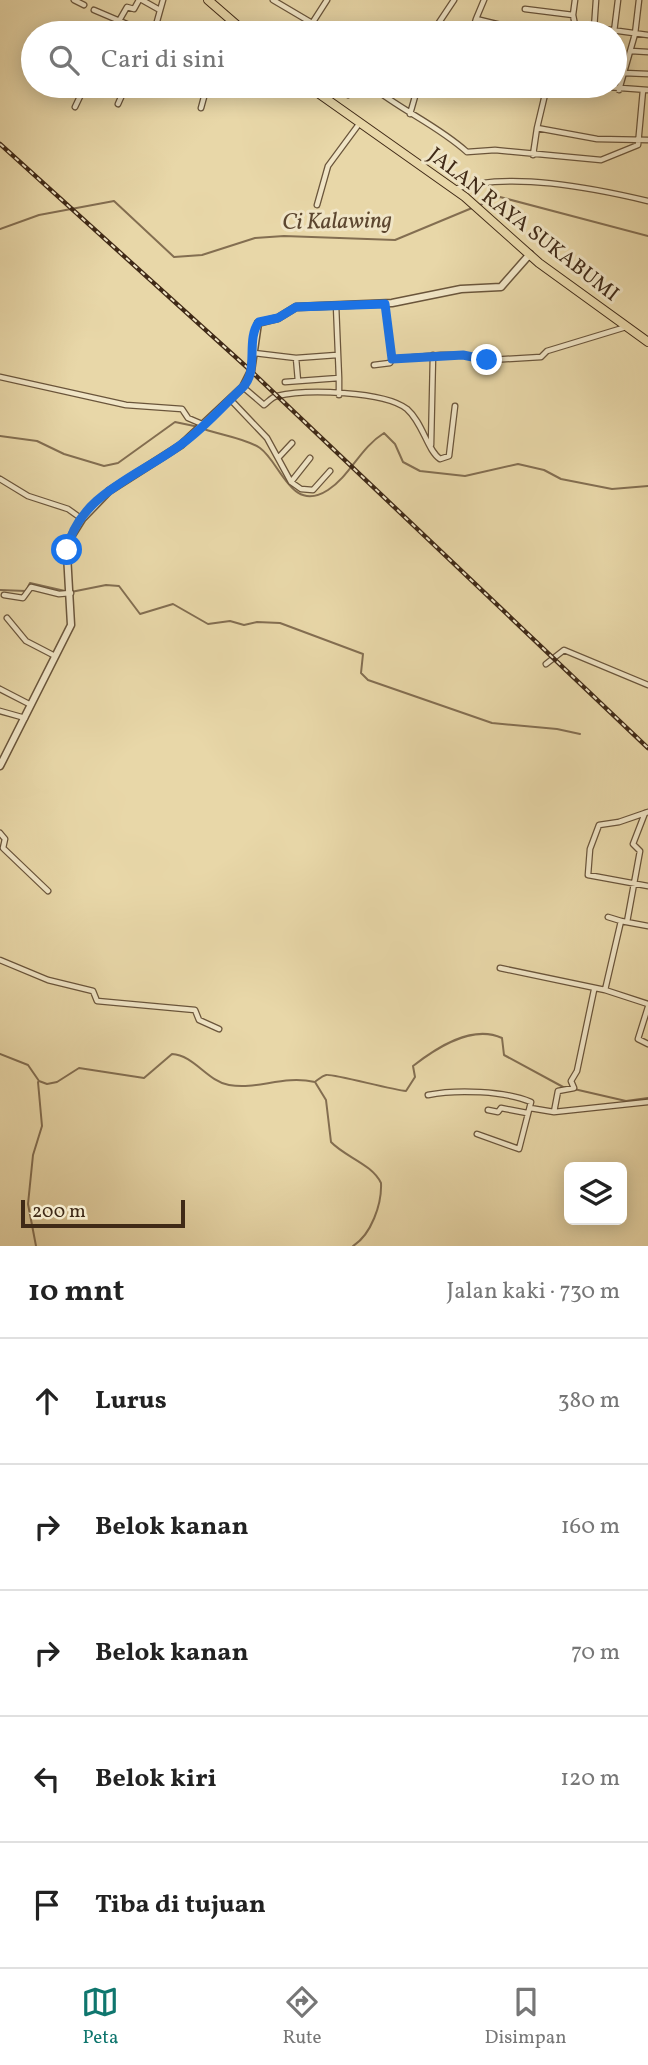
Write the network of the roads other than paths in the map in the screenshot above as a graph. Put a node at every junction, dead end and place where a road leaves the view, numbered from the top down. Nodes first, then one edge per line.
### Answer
1 (74, 0) edge
2 (141, 0) edge
3 (163, 0) edge
4 (208, 0) edge
5 (327, 0) edge
6 (454, 0) edge
7 (485, 0) edge
8 (575, 0) edge
9 (596, 0) edge
10 (618, 0) edge
11 (639, 0) edge
12 (273, 1) edge
13 (84, 5) dead end
14 (158, 9) junction
15 (525, 9) dead end
16 (94, 10) dead end
17 (573, 15) junction
18 (120, 19) junction
19 (477, 19) joint
20 (124, 21) edge
21 (156, 21) edge
22 (231, 21) edge
23 (308, 21) edge
24 (313, 21) edge
25 (440, 21) edge
26 (485, 21) edge
27 (574, 21) edge
28 (595, 21) edge
29 (615, 21) edge
30 (627, 33) edge
31 (635, 34) junction
32 (648, 35) edge
33 (631, 51) junction
34 (648, 52) edge
35 (627, 64) edge
36 (627, 73) edge
37 (648, 74) edge
38 (627, 90) edge
39 (646, 90) edge
40 (79, 98) edge
41 (121, 98) edge
42 (204, 98) edge
43 (324, 98) edge
44 (388, 98) edge
45 (415, 98) edge
46 (544, 98) edge
47 (118, 104) dead end
48 (75, 107) dead end
49 (201, 108) dead end
50 (410, 114) junction
51 (359, 124) junction
52 (537, 128) junction
53 (640, 140) junction
54 (648, 140) edge
55 (533, 155) junction
56 (454, 190) junction
57 (648, 201) edge
58 (317, 205) dead end
59 (530, 254) junction
60 (336, 304) junction
61 (385, 304) junction
62 (627, 326) junction
63 (648, 342) edge
64 (253, 353) junction
65 (337, 355) junction
66 (433, 355) junction
67 (296, 358) junction
68 (392, 359) junction
69 (374, 365) dead end
70 (0, 377) edge
71 (339, 377) junction
72 (298, 381) junction
73 (285, 382) dead end
74 (243, 387) junction
75 (340, 395) junction
76 (230, 399) junction
77 (455, 406) dead end
78 (202, 424) junction
79 (292, 443) dead end
80 (431, 445) junction
81 (279, 457) junction
82 (310, 458) dead end
83 (330, 471) dead end
84 (0, 479) edge
85 (291, 482) junction
86 (82, 519) junction
87 (71, 592) junction
88 (4, 595) dead end
89 (7, 618) dead end
90 (55, 656) junction
91 (546, 664) dead end
92 (648, 685) edge
93 (0, 689) edge
94 (31, 705) junction
95 (0, 711) edge
96 (25, 718) junction
97 (0, 766) edge
98 (646, 813) edge
99 (0, 833) edge
100 (633, 884) junction
101 (648, 886) edge
102 (48, 891) dead end
103 (608, 917) dead end
104 (624, 922) junction
105 (648, 926) edge
106 (0, 960) edge
107 (499, 968) dead end
108 (594, 990) junction
109 (605, 990) junction
110 (648, 1006) edge
111 (219, 1029) dead end
112 (648, 1044) edge
113 (428, 1096) dead end
114 (648, 1102) edge
115 (488, 1110) dead end
116 (529, 1110) junction
117 (554, 1112) junction
118 (477, 1135) dead end

1 - 13 street
2 - 14 street
2 - 18 street
3 - 14 street
4 - 22 highway
5 - 24 street
6 - 25 street
7 - 19 street
8 - 17 street
9 - 28 street
10 - 29 street
11 - 31 street
12 - 23 street
14 - 21 street
15 - 17 street
16 - 18 street
17 - 27 street
18 - 20 street
19 - 26 street
30 - 31 street
31 - 32 street
31 - 33 street
33 - 34 street
33 - 35 street
36 - 37 street
38 - 39 street
39 - 53 street
40 - 48 street
41 - 47 street
42 - 49 street
43 - 51 highway, JALAN RAYA SUKABUMI
44 - 50 street
45 - 50 street
46 - 52 street
50 - 55 street
51 - 56 highway, JALAN RAYA SUKABUMI
51 - 58 street
52 - 53 street
52 - 55 street
53 - 54 street
53 - 55 street
56 - 57 street
56 - 59 highway, JALAN RAYA SUKABUMI
59 - 61 street
59 - 62 highway, JALAN RAYA SUKABUMI
60 - 61 street
60 - 64 street
60 - 65 street
61 - 68 street
62 - 63 highway, JALAN RAYA SUKABUMI
62 - 66 street
64 - 67 street
64 - 74 street
65 - 67 street
65 - 71 street
66 - 68 street
66 - 80 street
67 - 72 street
68 - 69 street
70 - 78 street
71 - 72 street
71 - 75 street
72 - 73 street
74 - 75 street
74 - 76 street
75 - 80 street
76 - 78 street
76 - 81 street
77 - 80 street
78 - 86 street
79 - 81 street
81 - 85 street
82 - 85 street
83 - 85 street
84 - 86 street
86 - 87 street
87 - 88 street
87 - 90 street
89 - 90 street
90 - 94 street
91 - 92 street
93 - 94 street
94 - 96 street
95 - 96 street
96 - 97 street
98 - 100 street
98 - 100 street
99 - 102 street
100 - 101 street
100 - 104 street
103 - 104 street
104 - 105 street
104 - 109 street
106 - 111 street
107 - 108 street
108 - 109 street
108 - 117 street
109 - 110 street
110 - 112 street
113 - 116 street
114 - 117 street
115 - 116 street
116 - 117 street
116 - 118 street

